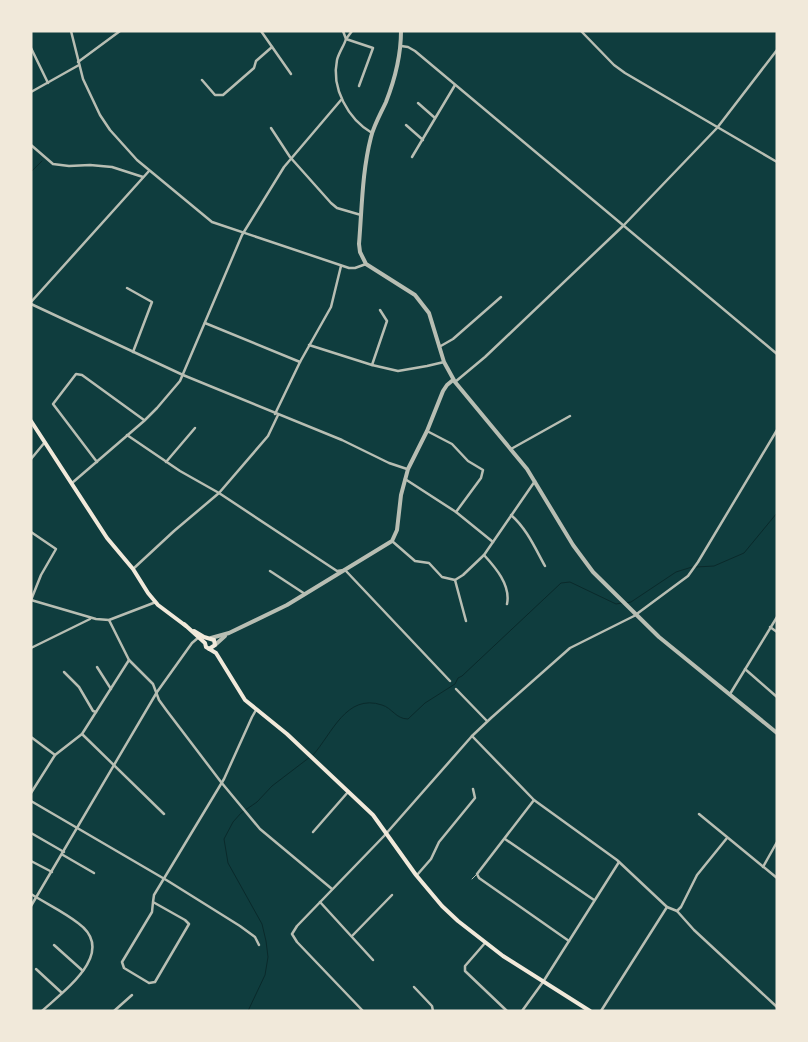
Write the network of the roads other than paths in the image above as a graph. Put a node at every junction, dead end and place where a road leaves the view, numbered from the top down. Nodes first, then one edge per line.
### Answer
1 (71, 31) edge
2 (120, 31) edge
3 (261, 31) edge
4 (343, 31) edge
5 (352, 31) edge
6 (401, 31) edge
7 (581, 31) edge
8 (346, 39) junction
9 (272, 46) junction
10 (401, 46) junction
11 (31, 48) edge
12 (777, 50) edge
13 (79, 63) junction
14 (291, 74) dead end
15 (202, 80) dead end
16 (48, 83) junction
17 (360, 86) dead end
18 (455, 86) junction
19 (31, 92) edge
20 (341, 100) junction
21 (418, 103) dead end
22 (436, 118) junction
23 (406, 125) dead end
24 (271, 128) dead end
25 (717, 128) junction
26 (372, 134) junction
27 (423, 140) junction
28 (31, 145) edge
29 (290, 157) junction
30 (412, 157) dead end
31 (777, 162) edge
32 (149, 170) junction
33 (143, 177) junction
34 (361, 215) junction
35 (623, 226) junction
36 (243, 232) junction
37 (366, 264) junction
38 (342, 266) junction
39 (128, 288) dead end
40 (501, 297) dead end
41 (31, 303) edge
42 (380, 310) dead end
43 (205, 322) junction
44 (309, 345) junction
45 (439, 347) junction
46 (132, 352) junction
47 (777, 354) edge
48 (300, 362) junction
49 (444, 362) junction
50 (372, 365) junction
51 (183, 375) junction
52 (454, 381) junction
53 (277, 414) junction
54 (570, 416) dead end
55 (31, 421) edge
56 (144, 421) junction
57 (195, 428) dead end
58 (777, 430) edge
59 (427, 431) junction
60 (127, 435) junction
61 (44, 442) junction
62 (511, 449) junction
63 (31, 459) edge
64 (97, 462) junction
65 (166, 462) junction
66 (408, 470) junction
67 (405, 479) junction
68 (535, 480) junction
69 (72, 483) junction
70 (219, 493) junction
71 (456, 512) junction
72 (511, 515) junction
73 (31, 532) edge
74 (392, 540) junction
75 (493, 542) junction
76 (484, 555) junction
77 (545, 566) dead end
78 (133, 569) junction
79 (344, 570) junction
80 (270, 571) dead end
81 (455, 580) junction
82 (305, 594) junction
83 (31, 600) edge
84 (156, 602) junction
85 (507, 604) dead end
86 (636, 615) junction
87 (777, 617) edge
88 (91, 618) junction
89 (109, 620) junction
90 (466, 621) dead end
91 (184, 624) junction
92 (770, 627) junction
93 (777, 632) edge
94 (229, 633) junction
95 (199, 637) junction
96 (210, 638) junction
97 (204, 643) junction
98 (213, 647) junction
99 (31, 648) edge
100 (129, 660) junction
101 (97, 667) dead end
102 (745, 670) junction
103 (64, 672) dead end
104 (450, 681) dead end
105 (111, 689) junction
106 (456, 689) dead end
107 (157, 692) junction
108 (730, 694) junction
109 (777, 697) edge
110 (256, 710) junction
111 (96, 712) junction
112 (487, 721) junction
113 (777, 733) edge
114 (82, 734) junction
115 (472, 736) junction
116 (31, 737) edge
117 (55, 755) junction
118 (114, 766) junction
119 (221, 782) junction
120 (473, 790) dead end
121 (348, 792) junction
122 (31, 793) edge
123 (534, 800) junction
124 (31, 801) edge
125 (164, 814) dead end
126 (699, 814) dead end
127 (78, 828) junction
128 (313, 832) dead end
129 (31, 833) edge
130 (387, 833) junction
131 (727, 838) junction
132 (505, 839) junction
133 (777, 842) edge
134 (63, 853) junction
135 (31, 861) edge
136 (619, 862) junction
137 (763, 868) junction
138 (52, 872) junction
139 (94, 873) dead end
140 (477, 874) junction
141 (416, 875) junction
142 (777, 878) edge
143 (164, 879) junction
144 (472, 879) dead end
145 (332, 889) junction
146 (31, 894) edge
147 (392, 895) dead end
148 (36, 898) junction
149 (594, 900) junction
150 (153, 902) junction
151 (320, 902) junction
152 (31, 906) edge
153 (667, 907) junction
154 (677, 911) junction
155 (352, 936) junction
156 (569, 941) junction
157 (486, 943) junction
158 (54, 945) dead end
159 (259, 945) dead end
160 (373, 960) dead end
161 (36, 969) dead end
162 (83, 971) junction
163 (543, 982) junction
164 (414, 987) dead end
165 (62, 993) junction
166 (132, 995) dead end
167 (777, 1007) edge
168 (42, 1011) edge
169 (114, 1011) edge
170 (363, 1011) edge
171 (434, 1011) edge
172 (507, 1011) edge
173 (522, 1011) edge
174 (590, 1011) edge
175 (601, 1011) edge

1 - 13 street
2 - 13 street
3 - 9 street
4 - 8 street
5 - 8 street
6 - 10 street
7 - 25 street
8 - 17 street
8 - 20 street
9 - 14 street
9 - 15 street
10 - 18 street
10 - 26 street
11 - 16 street
12 - 25 street
13 - 16 street
13 - 32 street
16 - 19 street
18 - 22 street
18 - 35 street
20 - 26 street
20 - 29 street
21 - 22 street
22 - 27 street
23 - 27 street
24 - 29 street
25 - 31 street
25 - 35 street
26 - 34 street
27 - 30 street
28 - 33 street
29 - 34 street
29 - 36 street
32 - 33 street
32 - 36 street
33 - 41 street
34 - 37 street
35 - 47 street
35 - 52 street
36 - 38 street
36 - 43 street
37 - 38 street
37 - 45 street
38 - 44 street
39 - 46 street
40 - 45 street
41 - 46 street
42 - 50 street
43 - 48 street
43 - 51 street
44 - 48 street
44 - 50 street
45 - 49 street
46 - 51 street
48 - 53 street
49 - 50 street
49 - 52 street
51 - 53 street
51 - 56 street
52 - 59 street
52 - 62 street
53 - 66 street
53 - 70 street
54 - 62 street
55 - 61 main road
56 - 60 street
56 - 64 street
57 - 65 street
58 - 86 street
59 - 66 street
59 - 71 street
60 - 64 street
60 - 65 street
61 - 63 street
61 - 69 main road
62 - 68 street
64 - 69 street
65 - 70 street
66 - 67 street
67 - 71 street
67 - 74 street
68 - 72 street
68 - 86 street
69 - 78 main road
70 - 78 street
70 - 79 street
71 - 75 street
72 - 75 street
72 - 77 street
73 - 83 street
74 - 79 street
74 - 81 street
75 - 76 street
76 - 81 street
76 - 85 street
78 - 84 main road
79 - 82 street
79 - 104 street
80 - 82 street
81 - 90 street
82 - 94 street
83 - 88 street
84 - 89 street
84 - 91 main road
86 - 108 street
86 - 112 street
87 - 92 street
88 - 89 street
88 - 99 street
89 - 100 street
91 - 95 main road
91 - 96 main road
92 - 93 street
92 - 102 street
94 - 96 street
94 - 98 street
95 - 97 main road
95 - 107 street
96 - 97 main road
96 - 98 main road
97 - 98 main road
98 - 110 main road
100 - 105 street
100 - 107 street
101 - 105 street
102 - 108 street
102 - 109 street
103 - 111 street
105 - 111 street
106 - 112 street
107 - 118 street
107 - 119 street
108 - 113 street
110 - 119 street
110 - 121 main road
111 - 114 street
112 - 115 street
114 - 117 street
114 - 118 street
115 - 123 street
115 - 130 street
116 - 117 street
117 - 122 street
118 - 125 street
118 - 127 street
119 - 143 street
119 - 145 street
120 - 141 street
121 - 128 street
121 - 130 main road
123 - 132 street
123 - 136 street
124 - 127 street
126 - 131 street
127 - 134 street
127 - 143 street
129 - 134 street
130 - 141 main road
130 - 145 street
131 - 137 street
131 - 154 street
132 - 140 street
132 - 149 street
133 - 137 street
134 - 138 street
134 - 139 street
135 - 138 street
136 - 149 street
136 - 153 street
137 - 142 street
138 - 148 street
140 - 144 lane
140 - 156 street
141 - 157 main road
143 - 150 street
143 - 159 street
145 - 151 street
146 - 148 street
147 - 155 street
148 - 152 street
148 - 162 street
149 - 156 street
150 - 150 street
151 - 155 street
151 - 170 street
153 - 154 street
153 - 175 street
154 - 167 street
155 - 160 street
156 - 163 street
157 - 163 main road
157 - 172 street
158 - 162 street
161 - 165 street
162 - 165 street
163 - 173 street
163 - 174 main road
164 - 171 street
165 - 168 street
166 - 169 street

